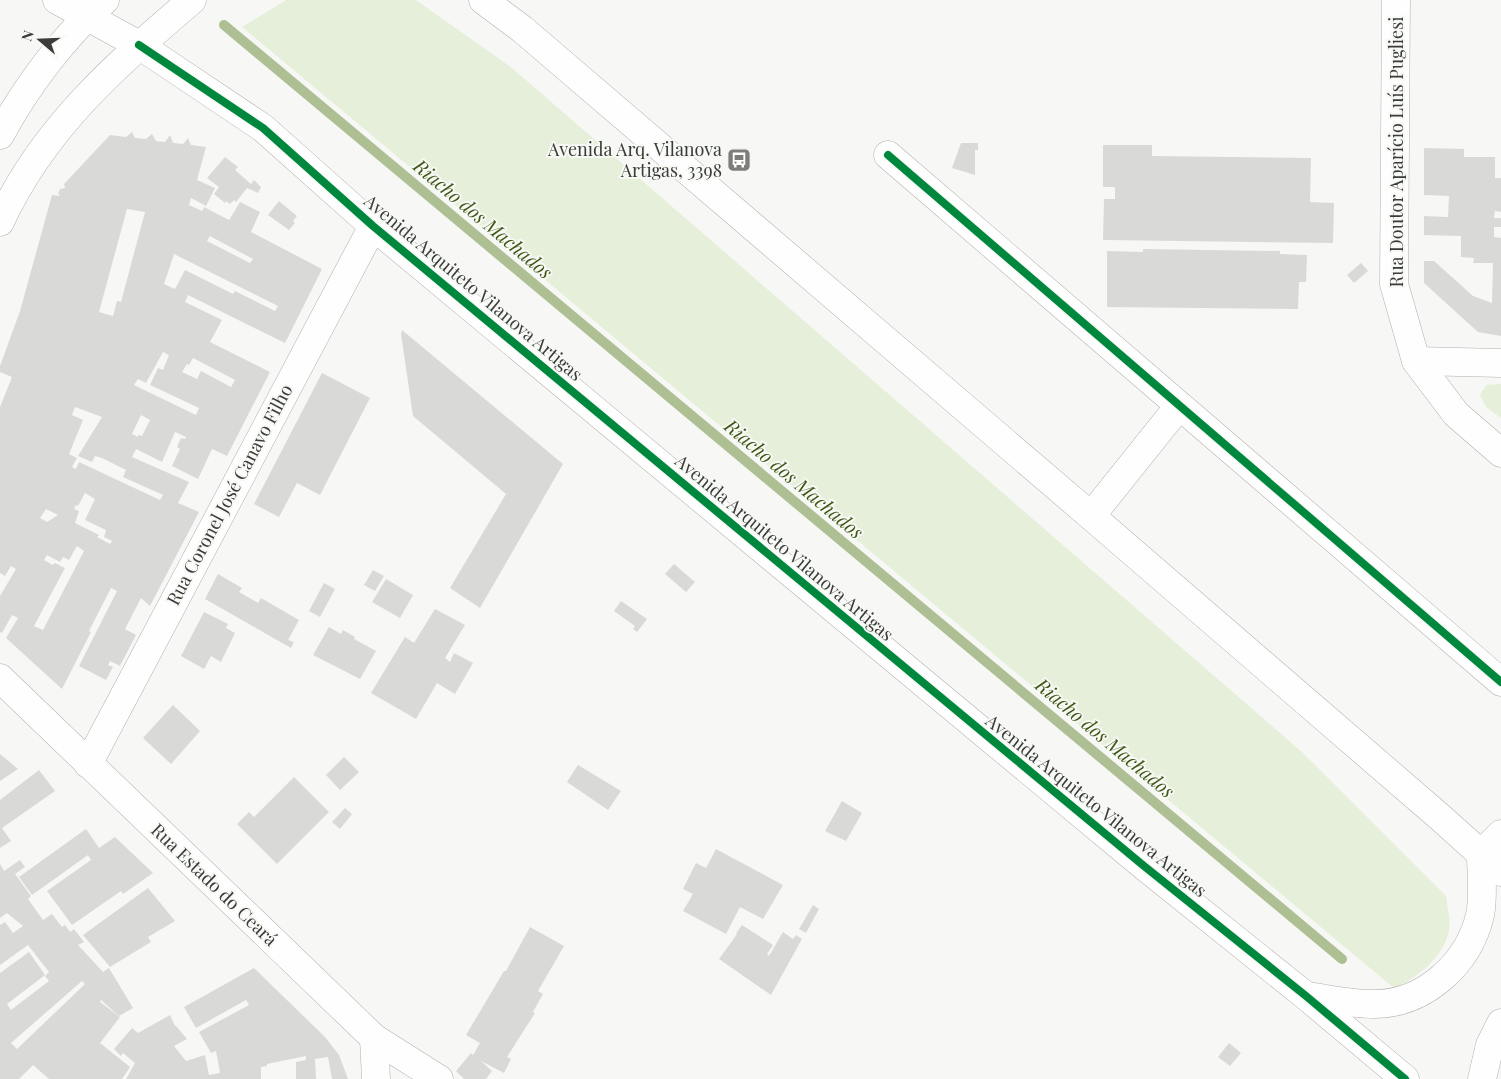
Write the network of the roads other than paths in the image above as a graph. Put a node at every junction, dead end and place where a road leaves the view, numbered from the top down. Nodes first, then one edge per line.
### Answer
1 (57, 0) edge
2 (192, 0) edge
3 (482, 0) edge
4 (508, 0) edge
5 (1396, 0) edge
6 (96, 8) edge
7 (522, 29) junction
8 (139, 45) junction
9 (0, 135) edge
10 (888, 155) dead end
11 (0, 222) edge
12 (373, 226) junction
13 (1416, 361) junction
14 (1501, 363) edge
15 (1179, 406) junction
16 (1501, 453) edge
17 (1091, 516) junction
18 (0, 678) edge
19 (1501, 682) edge
20 (88, 764) junction
21 (1501, 834) edge
22 (1491, 863) edge
23 (1306, 996) junction
24 (1501, 1023) edge
25 (374, 1038) junction
26 (376, 1079) edge
27 (439, 1079) edge
28 (1405, 1079) edge
29 (1482, 1079) edge

1 - 6 main road, Avenida Arquiteto Vilanova Artigas
2 - 8 main road
3 - 7 main road
4 - 7 main road
5 - 13 main road, Rua Doutor Aparício Luís Pugliesi
6 - 8 main road, Avenida Arquiteto Vilanova Artigas
6 - 9 main road
7 - 17 main road
8 - 11 main road
8 - 12 main road, Avenida Arquiteto Vilanova Artigas
10 - 15 main road
12 - 20 main road, Rua Coronel José Canavo Filho
12 - 23 main road, Avenida Arquiteto Vilanova Artigas
13 - 14 main road
13 - 16 main road
15 - 17 main road
15 - 19 main road
17 - 22 main road
18 - 20 main road, Rua Estado do Ceará
20 - 25 main road, Rua Estado do Ceará
21 - 22 main road
22 - 23 main road
23 - 28 main road, Avenida Arquiteto Vilanova Artigas
24 - 29 main road
25 - 26 main road
25 - 27 main road, Rua Estado do Ceará

